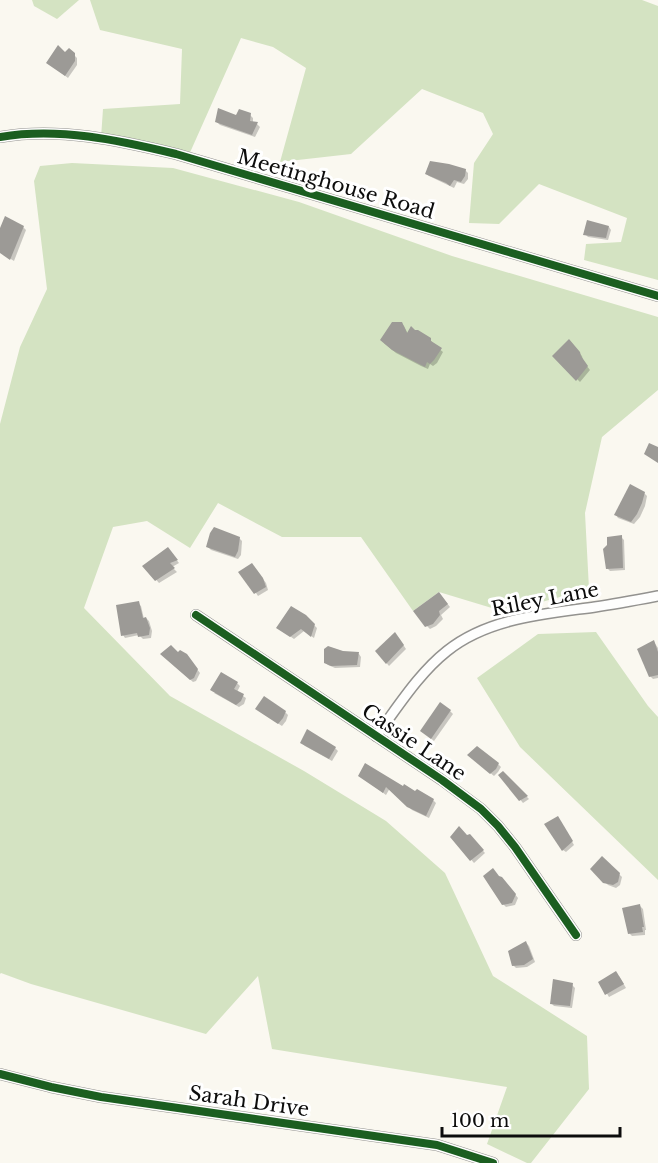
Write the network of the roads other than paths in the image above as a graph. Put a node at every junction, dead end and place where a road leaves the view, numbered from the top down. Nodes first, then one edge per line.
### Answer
1 (0, 137) edge
2 (658, 296) edge
3 (658, 596) edge
4 (196, 615) dead end
5 (376, 736) junction
6 (576, 935) dead end
7 (0, 1074) edge
8 (493, 1163) edge

1 - 2 street, Meetinghouse Road
3 - 5 street, Riley Lane
4 - 5 street, Cassie Lane
5 - 6 street, Cassie Lane
7 - 8 street, Sarah Drive

